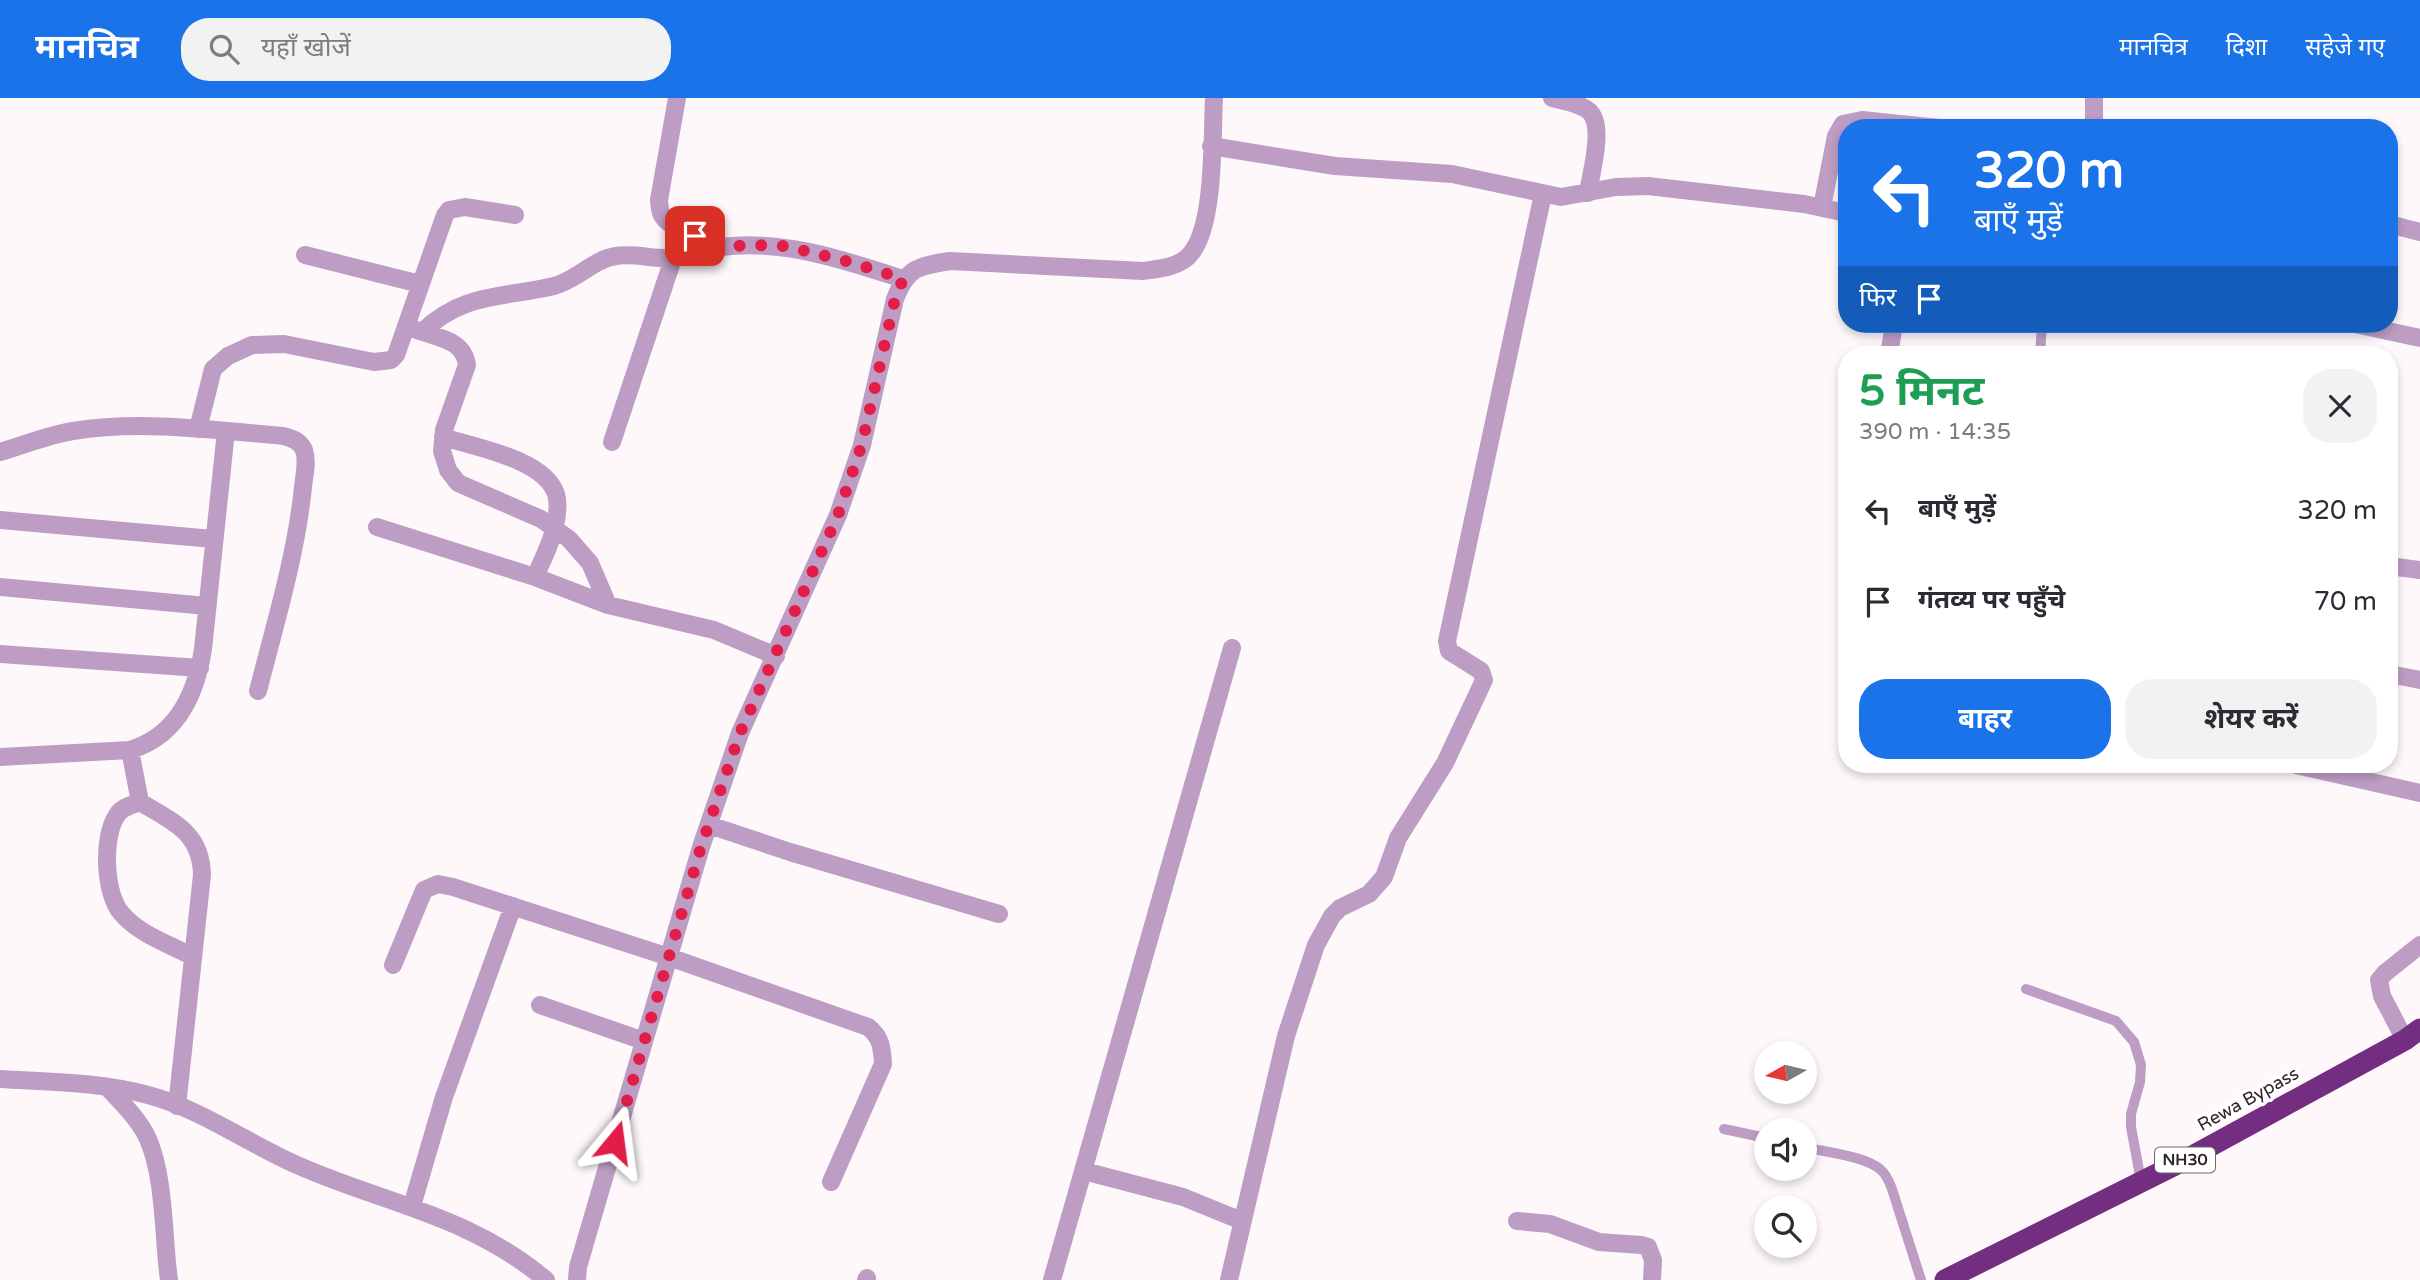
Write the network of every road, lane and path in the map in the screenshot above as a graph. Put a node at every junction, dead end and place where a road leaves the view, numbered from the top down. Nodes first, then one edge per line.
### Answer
1 (677, 98) edge
2 (1214, 98) edge
3 (1552, 98) edge
4 (2094, 98) edge
5 (2094, 119) edge
6 (1838, 133) edge
7 (1211, 146) junction
8 (1588, 193) junction
9 (1543, 194) junction
10 (1822, 207) junction
11 (1838, 211) edge
12 (514, 215) dead end
13 (2398, 226) edge
14 (2420, 232) edge
15 (719, 247) junction
16 (305, 256) dead end
17 (673, 258) junction
18 (903, 279) junction
19 (420, 284) junction
20 (414, 329) junction
21 (2397, 333) edge
22 (2420, 338) edge
23 (198, 429) junction
24 (226, 431) junction
25 (443, 437) junction
26 (612, 442) dead end
27 (0, 452) edge
28 (0, 520) edge
29 (377, 527) dead end
30 (554, 529) junction
31 (213, 539) junction
32 (2398, 567) edge
33 (2420, 570) edge
34 (536, 577) junction
35 (0, 587) edge
36 (608, 605) junction
37 (206, 606) junction
38 (1232, 648) dead end
39 (0, 654) edge
40 (776, 656) junction
41 (200, 668) junction
42 (2398, 676) edge
43 (2420, 680) edge
44 (258, 691) dead end
45 (130, 750) junction
46 (0, 757) edge
47 (2331, 773) edge
48 (2420, 793) edge
49 (140, 802) junction
50 (709, 825) junction
51 (513, 906) junction
52 (999, 914) dead end
53 (2420, 945) edge
54 (191, 956) junction
55 (669, 957) junction
56 (393, 965) dead end
57 (2026, 989) dead end
58 (540, 1005) dead end
59 (2412, 1035) edge
60 (644, 1041) junction
61 (0, 1079) edge
62 (107, 1087) junction
63 (177, 1106) junction
64 (1724, 1129) dead end
65 (1754, 1135) edge
66 (1817, 1150) edge
67 (1084, 1171) junction
68 (2141, 1181) junction
69 (831, 1182) dead end
70 (412, 1206) junction
71 (1517, 1220) dead end
72 (1242, 1221) junction
73 (169, 1280) edge
74 (546, 1280) edge
75 (577, 1280) edge
76 (1052, 1280) edge
77 (1229, 1280) edge
78 (1652, 1280) edge
79 (1922, 1280) edge
80 (1944, 1280) edge

1 - 15 street
2 - 7 street
3 - 8 street
4 - 5 street
6 - 10 street
7 - 9 street
7 - 18 street
8 - 9 street
8 - 10 street
9 - 72 street
10 - 11 street
12 - 19 street
13 - 14 street
15 - 17 street
15 - 18 street
16 - 19 street
17 - 20 street
17 - 26 street
18 - 40 street
19 - 20 street
20 - 23 street
20 - 25 street
21 - 22 street
23 - 24 street
23 - 27 street
24 - 31 street
24 - 44 street
25 - 30 street
25 - 30 street
28 - 31 street
29 - 34 street
30 - 34 street
30 - 36 street
31 - 37 street
32 - 33 street
34 - 36 street
35 - 37 street
36 - 40 street
37 - 41 street
38 - 67 street
39 - 41 street
40 - 50 street
41 - 45 street
42 - 43 street
45 - 46 street
45 - 49 street
47 - 48 street
49 - 54 street
49 - 54 street
50 - 52 street
50 - 55 street
51 - 55 street
51 - 56 street
51 - 70 street
53 - 59 street
54 - 63 street
55 - 60 street
55 - 69 street
57 - 68 lane
58 - 60 street
59 - 68 highway, Rewa Bypass / NH30
60 - 75 street
61 - 62 street
62 - 63 street
62 - 73 street
63 - 70 street
64 - 65 lane
66 - 79 lane
67 - 72 street
67 - 76 street
68 - 80 highway, Rewa Bypass / NH30
70 - 74 street
71 - 78 street
72 - 77 street

